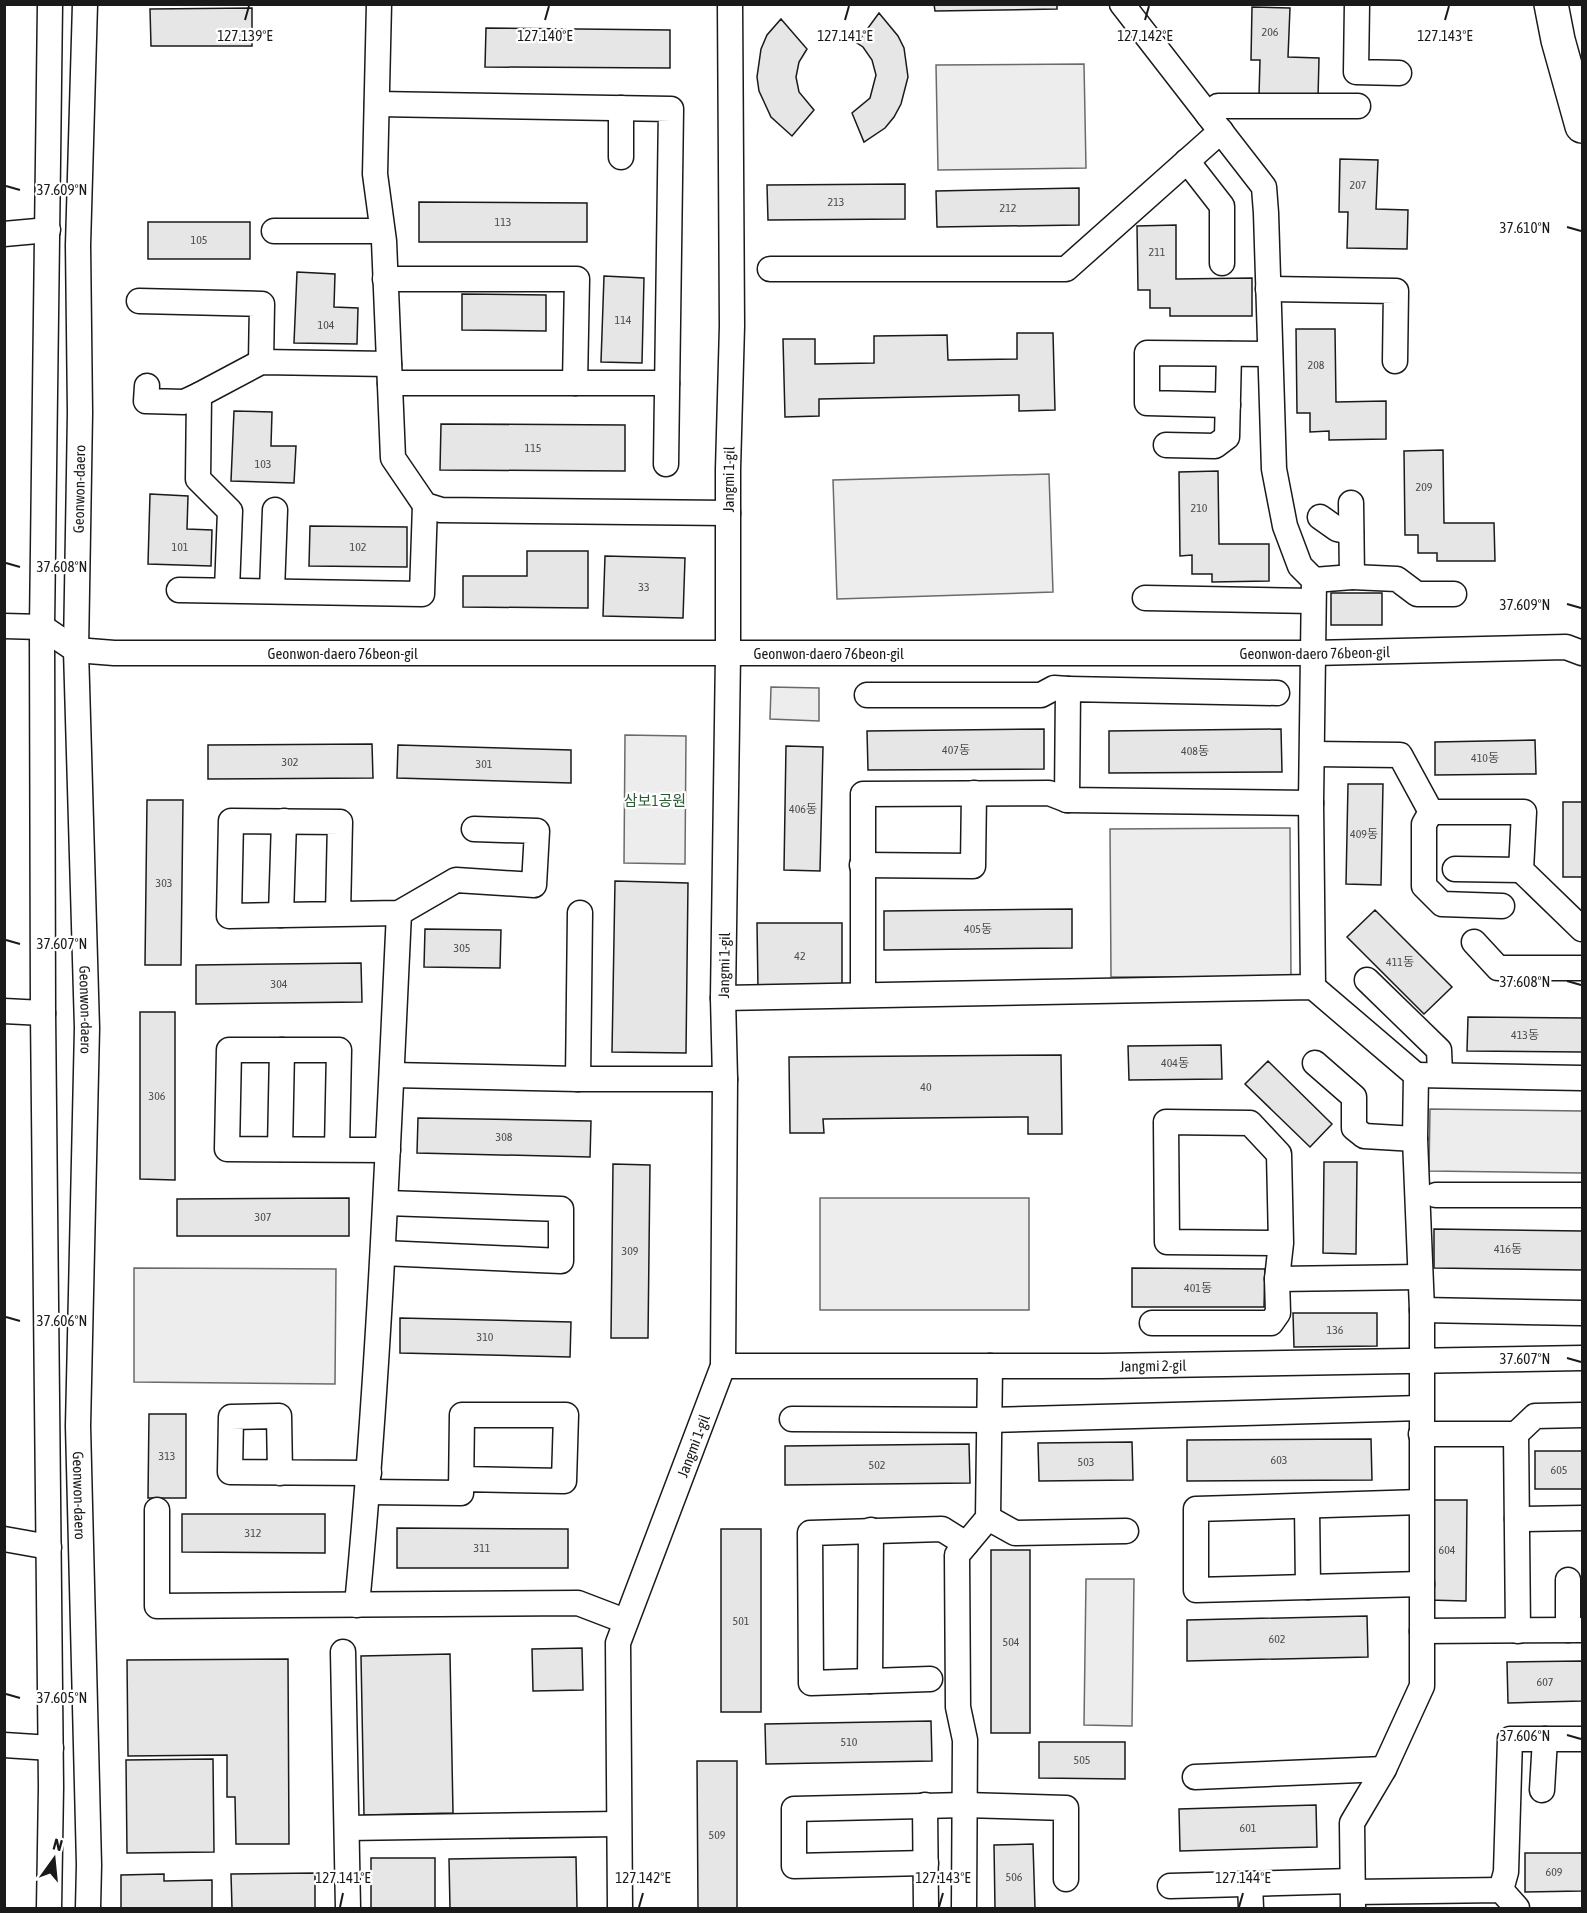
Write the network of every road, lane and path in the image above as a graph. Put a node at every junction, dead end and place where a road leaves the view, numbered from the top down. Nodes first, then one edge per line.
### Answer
1 (50, 4) edge
2 (85, 4) edge
3 (379, 4) edge
4 (730, 4) edge
5 (1122, 4) edge
6 (1357, 4) edge
7 (1551, 4) edge
8 (1399, 73) dead end
9 (377, 104) junction
10 (1358, 106) dead end
11 (621, 108) junction
12 (1214, 123) junction
13 (1582, 126) edge
14 (621, 157) dead end
15 (1187, 161) junction
16 (48, 230) junction
17 (273, 231) dead end
18 (382, 231) junction
19 (4, 234) edge
20 (1222, 263) dead end
21 (770, 268) dead end
22 (385, 279) junction
23 (1268, 289) junction
24 (139, 301) dead end
25 (1229, 354) junction
26 (1270, 354) junction
27 (1395, 361) dead end
28 (261, 362) junction
29 (389, 373) junction
30 (575, 383) junction
31 (667, 383) junction
32 (147, 386) dead end
33 (199, 395) junction
34 (1228, 405) junction
35 (1166, 445) dead end
36 (666, 464) dead end
37 (1351, 503) dead end
38 (425, 505) junction
39 (275, 510) dead end
40 (728, 513) junction
41 (1320, 517) dead end
42 (1351, 532) junction
43 (1352, 577) junction
44 (179, 590) dead end
45 (227, 590) junction
46 (1313, 590) junction
47 (272, 591) junction
48 (1454, 594) dead end
49 (1145, 598) dead end
50 (4, 626) edge
51 (42, 627) junction
52 (76, 650) junction
53 (1313, 653) junction
54 (1582, 653) edge
55 (728, 654) junction
56 (1068, 689) junction
57 (1277, 693) dead end
58 (867, 695) dead end
59 (1313, 753) junction
60 (974, 793) junction
61 (1067, 800) junction
62 (1311, 803) junction
63 (1431, 812) junction
64 (284, 821) junction
65 (474, 829) dead end
66 (862, 865) junction
67 (1455, 869) dead end
68 (1521, 870) junction
69 (1502, 906) dead end
70 (399, 913) junction
71 (580, 913) dead end
72 (338, 914) junction
73 (281, 915) junction
74 (1582, 929) edge
75 (1473, 942) dead end
76 (1582, 968) edge
77 (1367, 980) dead end
78 (1313, 987) junction
79 (863, 995) junction
80 (723, 998) junction
81 (4, 1011) edge
82 (43, 1013) junction
83 (282, 1050) junction
84 (1315, 1063) dead end
85 (1440, 1074) junction
86 (392, 1075) junction
87 (1416, 1075) junction
88 (1582, 1077) edge
89 (578, 1079) junction
90 (724, 1079) junction
91 (1415, 1139) junction
92 (280, 1149) junction
93 (337, 1149) junction
94 (388, 1150) junction
95 (1436, 1195) dead end
96 (1582, 1195) edge
97 (386, 1203) junction
98 (1281, 1242) junction
99 (383, 1253) junction
100 (1420, 1277) junction
101 (1278, 1279) junction
102 (1422, 1310) junction
103 (1582, 1313) edge
104 (1152, 1323) dead end
105 (1582, 1358) edge
106 (1422, 1359) junction
107 (723, 1366) junction
108 (990, 1366) junction
109 (1421, 1408) junction
110 (1582, 1415) edge
111 (792, 1419) dead end
112 (989, 1420) junction
113 (1421, 1434) junction
114 (1516, 1434) junction
115 (280, 1473) dead end
116 (462, 1479) junction
117 (368, 1482) junction
118 (1421, 1502) junction
119 (1307, 1507) junction
120 (157, 1510) dead end
121 (988, 1518) junction
122 (1582, 1518) edge
123 (1517, 1519) junction
124 (871, 1530) junction
125 (1126, 1531) dead end
126 (4, 1539) edge
127 (966, 1544) junction
128 (49, 1547) junction
129 (1568, 1580) dead end
130 (1422, 1584) junction
131 (1308, 1587) junction
132 (357, 1605) junction
133 (625, 1621) junction
134 (1575, 1630) edge
135 (1422, 1631) junction
136 (1518, 1631) junction
137 (343, 1652) dead end
138 (930, 1679) dead end
139 (870, 1681) junction
140 (1545, 1739) junction
141 (1582, 1739) edge
142 (4, 1745) edge
143 (51, 1748) junction
144 (1384, 1769) junction
145 (1195, 1777) dead end
146 (1542, 1790) dead end
147 (925, 1805) junction
148 (965, 1805) junction
149 (618, 1824) junction
150 (347, 1828) junction
151 (926, 1863) junction
152 (1066, 1879) dead end
153 (1250, 1884) junction
154 (1170, 1886) dead end
155 (1501, 1890) junction
156 (1353, 1894) edge
157 (49, 1908) edge
158 (88, 1908) edge
159 (348, 1908) edge
160 (620, 1908) edge
161 (926, 1908) edge
162 (964, 1908) edge
163 (1251, 1908) edge
164 (1517, 1908) edge

1 - 16 street, Geonwon-daero
2 - 52 street, Geonwon-daero
3 - 9 street
4 - 40 street, Jangmi 1-gil
5 - 12 street
6 - 8 street
7 - 13 highway
9 - 11 street
9 - 18 street
10 - 12 street
11 - 14 street
11 - 31 street
12 - 15 street
12 - 23 street
15 - 20 street
15 - 21 street
16 - 19 street
16 - 51 street, Geonwon-daero
17 - 18 street
18 - 22 street
22 - 29 street
22 - 30 street
23 - 26 street
23 - 27 street
24 - 28 street
25 - 26 street
25 - 34 street
25 - 34 street
26 - 46 street
28 - 29 street
28 - 33 street
29 - 30 street
29 - 38 street
30 - 31 street
31 - 36 street
32 - 33 street
33 - 45 street
34 - 35 street
37 - 42 street
38 - 40 street
38 - 47 street
39 - 47 street
40 - 55 street, Jangmi 1-gil
41 - 42 street
42 - 43 street
43 - 46 street
43 - 48 street
44 - 45 street
45 - 47 street
46 - 49 street
46 - 53 street
50 - 51 street
51 - 52 street
51 - 82 street, Geonwon-daero
52 - 55 street, Geonwon-daero 76beon-gil
52 - 158 street, Geonwon-daero
53 - 54 street, Geonwon-daero 76beon-gil
53 - 55 street, Geonwon-daero 76beon-gil
53 - 59 street
55 - 80 street, Jangmi 1-gil
56 - 57 street
56 - 58 street
56 - 61 street
59 - 62 street
59 - 63 street
60 - 61 street
60 - 66 street
60 - 66 street
61 - 62 street
62 - 78 street
63 - 68 street
63 - 69 street
64 - 72 street
64 - 73 street
64 - 73 street
65 - 70 street
66 - 79 street
67 - 68 street
68 - 74 street
70 - 72 street
70 - 86 street
71 - 89 street
72 - 73 street
75 - 76 street
77 - 85 street
78 - 79 street
78 - 87 street
79 - 80 street
80 - 90 street, Jangmi 1-gil
81 - 82 street
82 - 128 street, Geonwon-daero
83 - 92 street
83 - 92 street
83 - 93 street
84 - 91 street
85 - 87 street
85 - 88 street
86 - 89 street
86 - 94 street
87 - 91 street
89 - 90 street
90 - 107 street, Jangmi 1-gil
91 - 100 street
92 - 93 street
93 - 94 street
94 - 97 street
95 - 96 street
97 - 99 street
97 - 99 street
98 - 98 street
98 - 101 street
99 - 117 street
100 - 101 street
100 - 102 street
101 - 104 street
102 - 103 street
102 - 106 street
105 - 106 street, Jangmi 2-gil
106 - 108 street, Jangmi 2-gil
106 - 109 street
107 - 108 street, Jangmi 2-gil
107 - 133 street, Jangmi 1-gil
108 - 112 street
109 - 112 street
109 - 113 street
110 - 114 street
111 - 112 street
112 - 121 street
113 - 114 street
113 - 118 street
114 - 123 street
115 - 117 street
116 - 116 street
116 - 117 street
117 - 132 street
118 - 119 street
118 - 130 street
119 - 131 street
119 - 131 street
120 - 132 street
121 - 125 street
121 - 127 street
122 - 123 street
123 - 136 street
124 - 127 street
124 - 139 street
124 - 139 street
126 - 128 street
127 - 148 street
128 - 143 street, Geonwon-daero
129 - 134 street
130 - 131 street
130 - 135 street
132 - 133 street
133 - 149 street, Jangmi 1-gil
134 - 136 street
135 - 136 street
135 - 144 street
137 - 150 street
138 - 139 street
140 - 141 street
140 - 146 street
140 - 155 street
142 - 143 street
143 - 157 street, Geonwon-daero
144 - 145 street
144 - 156 street
147 - 148 street
147 - 151 street
147 - 151 street
148 - 152 street
148 - 162 street
149 - 150 street
149 - 160 street, Jangmi 1-gil
150 - 159 street
151 - 161 street
153 - 154 street
153 - 156 street
153 - 163 street
155 - 156 street
155 - 164 street

